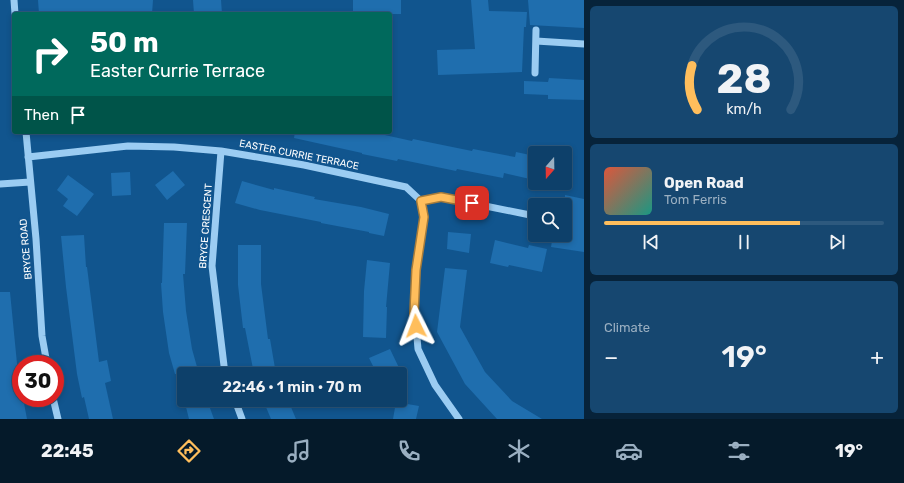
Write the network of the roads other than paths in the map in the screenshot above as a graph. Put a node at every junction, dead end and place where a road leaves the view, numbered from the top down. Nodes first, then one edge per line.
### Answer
1 (14, 0) edge
2 (15, 12) edge
3 (536, 30) dead end
4 (536, 41) junction
5 (584, 44) edge
6 (535, 73) dead end
7 (26, 134) edge
8 (221, 151) junction
9 (28, 157) junction
10 (30, 182) junction
11 (0, 184) edge
12 (421, 201) junction
13 (528, 215) edge
14 (45, 355) edge
15 (224, 367) edge
16 (55, 407) edge
17 (238, 407) edge
18 (58, 419) edge
19 (242, 419) edge
20 (459, 419) edge

1 - 2 street
3 - 4 street
4 - 5 street
4 - 6 street
7 - 9 street, BRYCE ROAD
8 - 9 street, EASTER CURRIE TERRACE
8 - 12 street, EASTER CURRIE TERRACE
8 - 15 street, BRYCE CRESCENT
9 - 10 street, BRYCE ROAD
10 - 11 street
10 - 14 street, BRYCE ROAD
12 - 13 street
12 - 20 street
16 - 18 street
17 - 19 street

